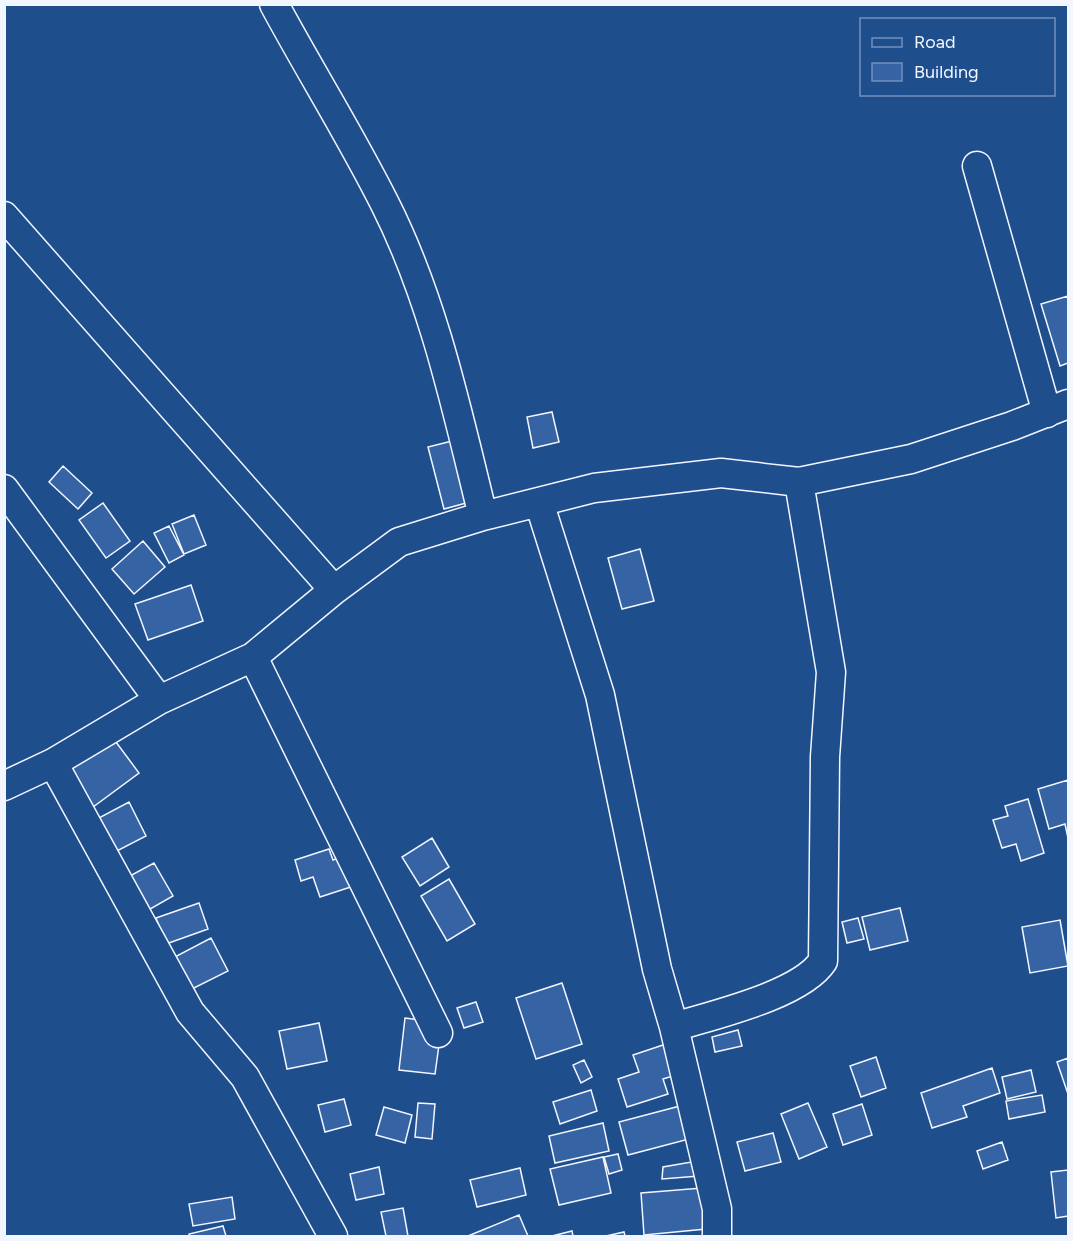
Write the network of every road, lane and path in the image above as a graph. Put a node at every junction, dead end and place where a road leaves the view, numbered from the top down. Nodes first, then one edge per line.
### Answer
1 (274, 4) edge
2 (977, 166) dead end
3 (4, 216) edge
4 (1058, 408) edge
5 (800, 482) junction
6 (4, 489) edge
7 (539, 502) junction
8 (483, 516) junction
9 (334, 590) junction
10 (252, 657) junction
11 (159, 700) junction
12 (53, 763) junction
13 (4, 786) edge
14 (674, 1027) junction
15 (438, 1033) dead end
16 (333, 1236) edge
17 (717, 1236) edge

1 - 8 street
2 - 4 street
3 - 9 street
4 - 5 street
5 - 7 street
5 - 14 street
6 - 11 street
7 - 8 street
7 - 14 street
8 - 9 street
9 - 10 street
10 - 11 street
10 - 15 street
11 - 12 street
12 - 13 street
12 - 16 street
14 - 17 street

